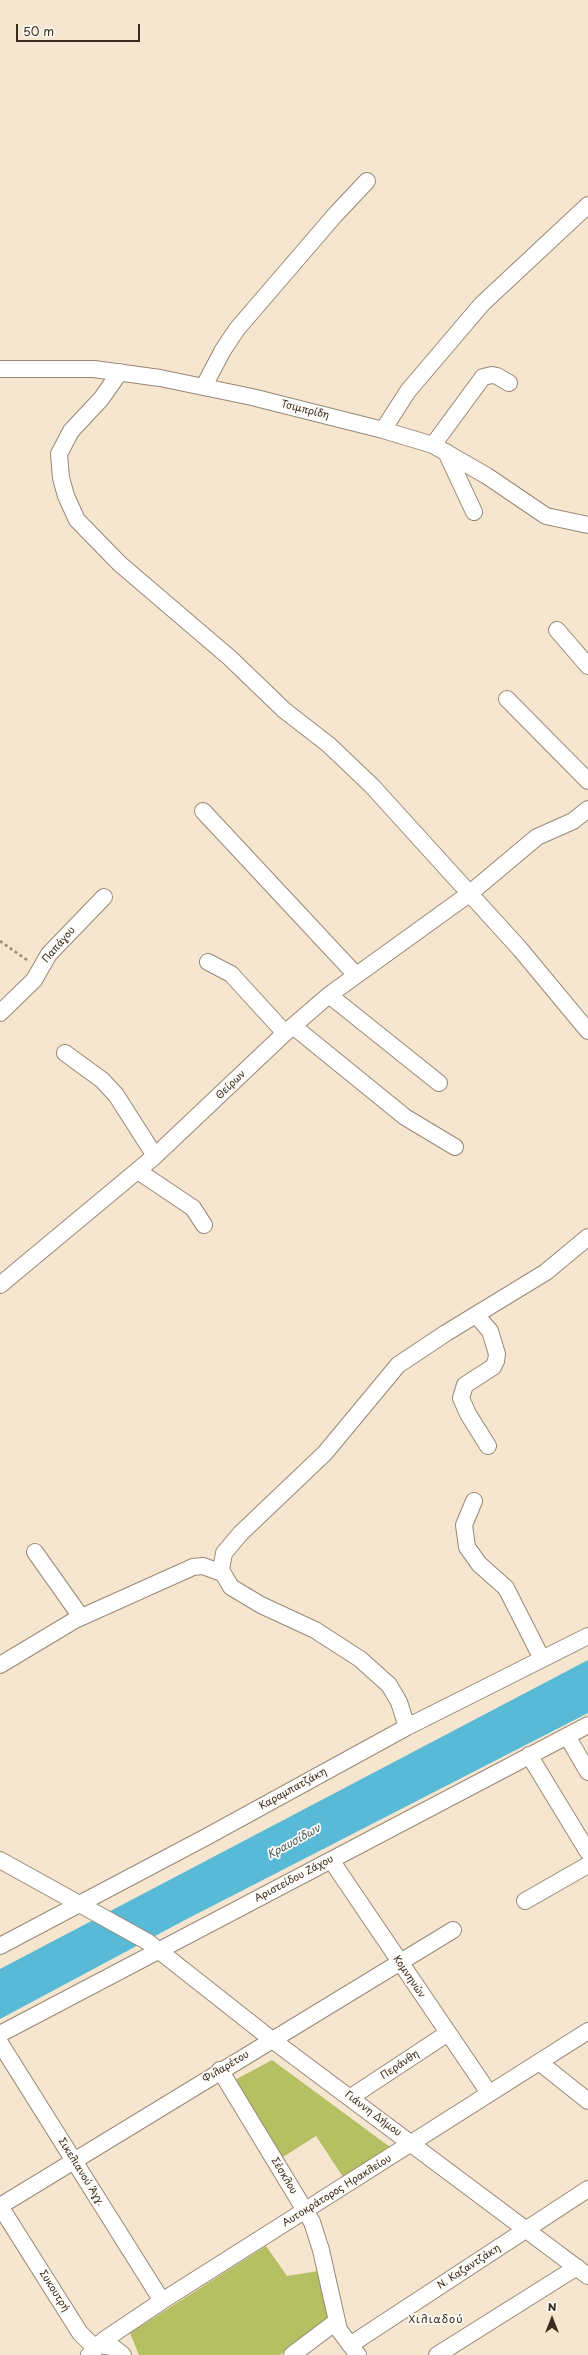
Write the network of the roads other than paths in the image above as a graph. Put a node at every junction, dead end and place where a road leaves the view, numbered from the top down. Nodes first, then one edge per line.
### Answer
1 (367, 180) dead end
2 (588, 205) edge
3 (0, 369) edge
4 (120, 372) junction
5 (509, 383) dead end
6 (204, 386) junction
7 (383, 430) junction
8 (439, 449) junction
9 (474, 512) dead end
10 (588, 525) edge
11 (557, 630) dead end
12 (588, 666) edge
13 (507, 699) dead end
14 (588, 781) edge
15 (588, 809) edge
16 (203, 811) dead end
17 (469, 894) junction
18 (104, 897) dead end
19 (208, 962) dead end
20 (356, 975) junction
21 (330, 995) junction
22 (0, 1013) edge
23 (289, 1029) junction
24 (588, 1031) edge
25 (65, 1053) dead end
26 (438, 1083) dead end
27 (455, 1147) dead end
28 (155, 1156) junction
29 (138, 1171) junction
30 (204, 1225) dead end
31 (588, 1237) edge
32 (0, 1285) edge
33 (476, 1314) junction
34 (488, 1446) dead end
35 (474, 1501) dead end
36 (34, 1552) dead end
37 (222, 1573) junction
38 (81, 1617) junction
39 (588, 1636) edge
40 (542, 1658) junction
41 (0, 1665) edge
42 (588, 1725) edge
43 (407, 1727) junction
44 (567, 1736) junction
45 (529, 1755) junction
46 (588, 1772) edge
47 (588, 1852) edge
48 (0, 1860) edge
49 (330, 1860) junction
50 (588, 1865) edge
51 (525, 1901) dead end
52 (81, 1905) junction
53 (454, 1930) dead end
54 (0, 1946) edge
55 (154, 1946) junction
56 (400, 1962) junction
57 (448, 2032) junction
58 (588, 2032) edge
59 (0, 2034) edge
60 (271, 2039) junction
61 (0, 2043) edge
62 (539, 2062) junction
63 (220, 2070) junction
64 (489, 2093) junction
65 (351, 2097) junction
66 (588, 2101) edge
67 (412, 2144) junction
68 (74, 2160) junction
69 (588, 2189) edge
70 (0, 2206) edge
71 (305, 2211) junction
72 (526, 2229) junction
73 (582, 2272) edge
74 (162, 2302) junction
75 (337, 2321) junction
76 (93, 2350) edge
77 (354, 2350) edge
78 (124, 2355) edge
79 (292, 2355) edge
80 (437, 2355) edge

1 - 6 street
2 - 7 street
3 - 4 street, Τσιμπρίδη
4 - 6 street, Τσιμπρίδη
4 - 17 street
5 - 8 street
6 - 7 street, Τσιμπρίδη
7 - 8 street, Τσιμπρίδη
8 - 9 street
8 - 10 street, Τσιμπρίδη
11 - 12 street
13 - 14 street
15 - 17 street, Θείρων
16 - 20 street
17 - 20 street, Θείρων
17 - 24 street
18 - 22 street, Παπάγου
19 - 23 street
20 - 21 street, Θείρων
21 - 23 street, Θείρων
21 - 26 street
23 - 27 street
23 - 28 street, Θείρων
25 - 28 street
28 - 29 street, Θείρων
29 - 30 street
29 - 32 street, Θείρων
31 - 33 street
33 - 34 street
33 - 37 street
35 - 40 street
36 - 38 street
37 - 38 street
37 - 43 street
38 - 41 street
39 - 40 street, Καραμπατζάκη
40 - 43 street, Καραμπατζάκη
42 - 44 street, Αριστείδου Ζάχου
43 - 52 street, Καραμπατζάκη
44 - 45 street, Αριστείδου Ζάχου
44 - 46 street
45 - 47 street
45 - 49 street, Αριστείδου Ζάχου
48 - 52 street, Γιάννη Δήμου
49 - 55 street, Αριστείδου Ζάχου
49 - 56 street, Κομνηνών
50 - 51 street
52 - 54 street, Καραμπατζάκη
52 - 55 street, Γιάννη Δήμου
53 - 56 street, Φιλαρέτου
55 - 59 street, Αριστείδου Ζάχου
55 - 60 street, Γιάννη Δήμου
56 - 57 street, Κομνηνών
56 - 60 street, Φιλαρέτου
57 - 64 street, Κομνηνών
57 - 65 street, Περάνθη
58 - 62 street, Αυτοκράτορος Ηρακλείου
60 - 63 street, Φιλαρέτου
60 - 65 street, Γιάννη Δήμου
61 - 68 street, Σικελιανού Άγγ.
62 - 64 street, Αυτοκράτορος Ηρακλείου
62 - 66 street
63 - 68 street, Φιλαρέτου
63 - 71 street, Σέσκλου
64 - 67 street, Αυτοκράτορος Ηρακλείου
65 - 67 street, Γιάννη Δήμου
67 - 71 street, Αυτοκράτορος Ηρακλείου
67 - 72 street, Γιάννη Δήμου
68 - 70 street, Φιλαρέτου
68 - 74 street, Σικελιανού Άγγ.
69 - 72 street, Ν. Καζαντζάκη
70 - 76 street, Συκουτρή
71 - 74 street, Αυτοκράτορος Ηρακλείου
71 - 75 street, Σέσκλου
72 - 73 street, Γιάννη Δήμου
72 - 77 street, Ν. Καζαντζάκη
73 - 80 street
74 - 76 street, Αυτοκράτορος Ηρακλείου
75 - 77 street, Σέσκλου
75 - 79 street
76 - 78 street, Συκουτρή

